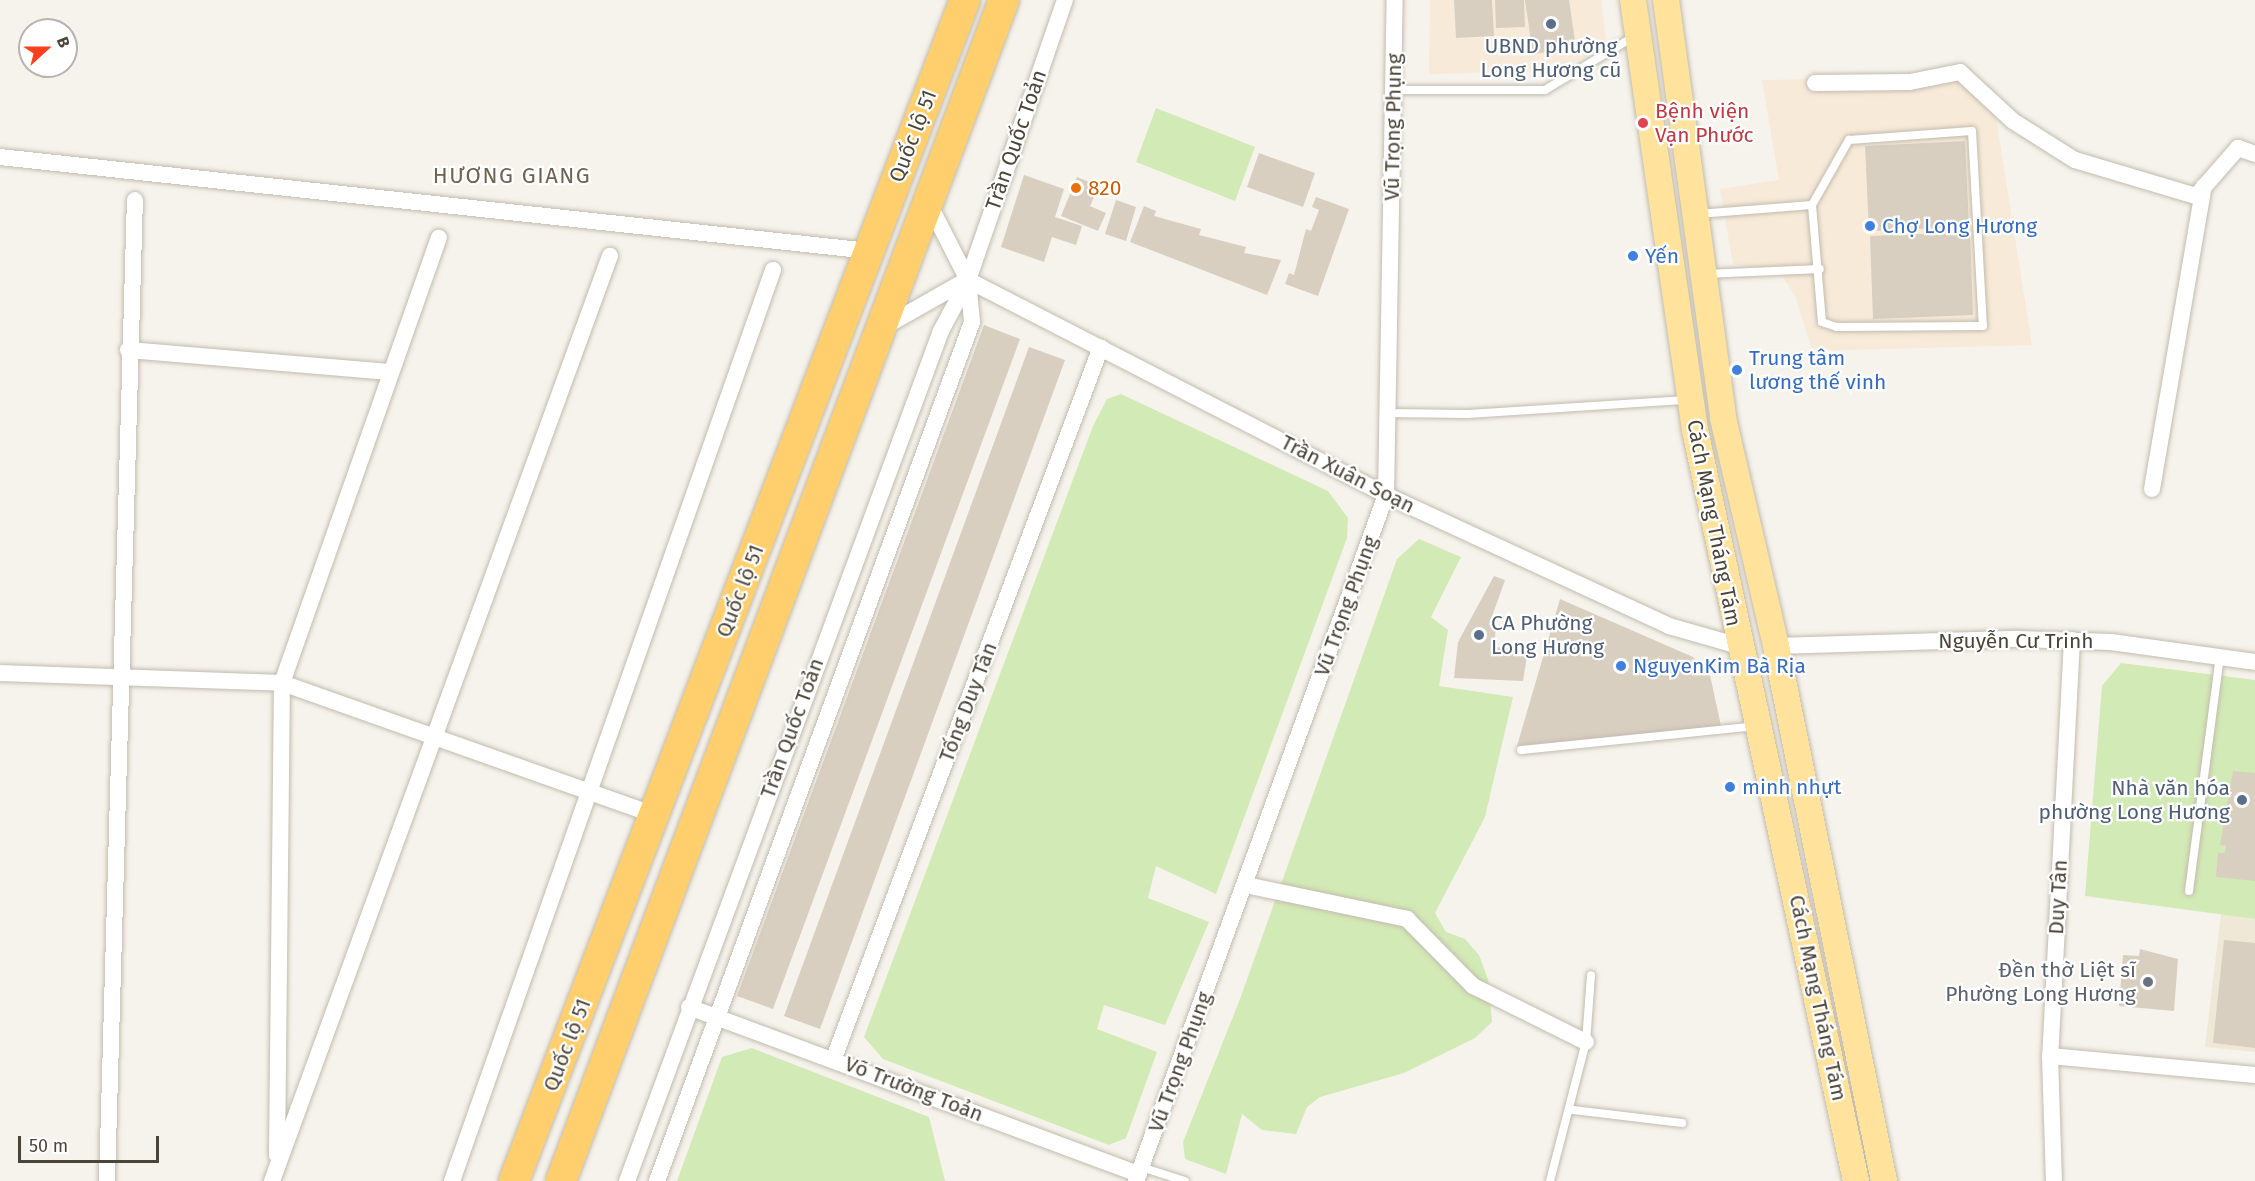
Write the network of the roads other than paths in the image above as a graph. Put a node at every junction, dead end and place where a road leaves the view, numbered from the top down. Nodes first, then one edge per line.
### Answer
1 (965, 0) edge
2 (1004, 0) edge
3 (1065, 0) edge
4 (1395, 0) edge
5 (1634, 0) edge
6 (1666, 0) edge
7 (1638, 34) junction
8 (1815, 83) dead end
9 (1394, 90) junction
10 (2255, 154) edge
11 (0, 157) edge
12 (2204, 186) junction
13 (135, 201) dead end
14 (928, 202) junction
15 (1812, 205) junction
16 (1693, 214) junction
17 (439, 238) dead end
18 (869, 251) junction
19 (610, 256) dead end
20 (1820, 269) junction
21 (773, 270) dead end
22 (1702, 274) junction
23 (968, 280) junction
24 (878, 330) junction
25 (1101, 347) junction
26 (128, 350) junction
27 (390, 372) junction
28 (1690, 400) junction
29 (1388, 413) junction
30 (2152, 489) dead end
31 (1386, 495) junction
32 (869, 519) junction
33 (895, 528) junction
34 (2072, 640) junction
35 (1738, 646) junction
36 (1776, 646) junction
37 (2220, 656) junction
38 (2255, 662) edge
39 (0, 673) edge
40 (123, 678) junction
41 (282, 683) junction
42 (1760, 725) junction
43 (438, 735) junction
44 (1521, 750) dead end
45 (776, 771) junction
46 (803, 779) junction
47 (591, 791) junction
48 (655, 814) junction
49 (1246, 885) junction
50 (2189, 891) dead end
51 (1591, 975) dead end
52 (689, 1007) junction
53 (716, 1017) junction
54 (1586, 1042) junction
55 (2050, 1056) junction
56 (834, 1058) junction
57 (2255, 1075) edge
58 (1573, 1110) junction
59 (1682, 1123) dead end
60 (275, 1174) edge
61 (1139, 1174) edge
62 (107, 1181) edge
63 (452, 1181) edge
64 (514, 1181) edge
65 (561, 1181) edge
66 (627, 1181) edge
67 (657, 1181) edge
68 (1185, 1181) edge
69 (1550, 1181) edge
70 (1856, 1181) edge
71 (1884, 1181) edge
72 (2054, 1181) edge

1 - 18 highway, Quốc lộ 51
2 - 14 highway, Quốc lộ 51
3 - 23 street, Trần Quốc Toản
4 - 9 street, Vũ Trọng Phụng
5 - 7 main road, Cách Mạng Tháng Tám
6 - 16 main road, Cách Mạng Tháng Tám
7 - 9 lane
7 - 28 main road, Cách Mạng Tháng Tám
8 - 12 street
9 - 29 street, Vũ Trọng Phụng
10 - 12 street
11 - 18 street
12 - 30 street
13 - 26 street
14 - 23 street
14 - 24 highway, Quốc lộ 51
15 - 16 lane
15 - 20 lane
15 - 20 lane
16 - 22 main road, Cách Mạng Tháng Tám
17 - 27 street
18 - 48 highway, Quốc lộ 51
19 - 43 street
20 - 22 lane
21 - 47 street
22 - 36 main road, Cách Mạng Tháng Tám
23 - 24 street
23 - 25 street, Trần Xuân Soạn
23 - 32 street, Trần Quốc Toản
23 - 33 street, Trần Quốc Toản
24 - 65 highway, Quốc lộ 51
25 - 31 street, Trần Xuân Soạn
25 - 56 street, Tống Duy Tân
26 - 27 street
26 - 40 street
27 - 41 street
28 - 29 lane
28 - 35 main road, Cách Mạng Tháng Tám
29 - 31 street, Vũ Trọng Phụng
31 - 35 street, Trần Xuân Soạn
31 - 49 street, Vũ Trọng Phụng
32 - 33 street
32 - 45 street, Trần Quốc Toản
33 - 46 street, Trần Quốc Toản
34 - 36 street, Nguyễn Cư Trinh
34 - 37 street, Nguyễn Cư Trinh
34 - 55 street, Duy Tân
35 - 36 main road
35 - 42 main road, Cách Mạng Tháng Tám
36 - 71 main road, Cách Mạng Tháng Tám
37 - 38 street, Nguyễn Cư Trinh
37 - 50 lane
39 - 40 street
40 - 41 street
40 - 62 street
41 - 43 street
41 - 60 street
42 - 44 lane
42 - 70 main road, Cách Mạng Tháng Tám
43 - 47 street
43 - 60 street
45 - 46 street
45 - 52 street, Trần Quốc Toản
46 - 53 street, Trần Quốc Toản
47 - 48 street
47 - 63 street
48 - 64 highway, Quốc lộ 51
49 - 54 street
49 - 61 street, Vũ Trọng Phụng
51 - 54 lane
52 - 53 street, Võ Trường Toản
52 - 66 street, Trần Quốc Toản
53 - 56 street, Võ Trường Toản
53 - 67 street, Trần Quốc Toản
54 - 58 lane
55 - 57 street
55 - 72 street, Duy Tân
56 - 61 street, Võ Trường Toản
58 - 59 lane
58 - 69 lane
61 - 68 lane

